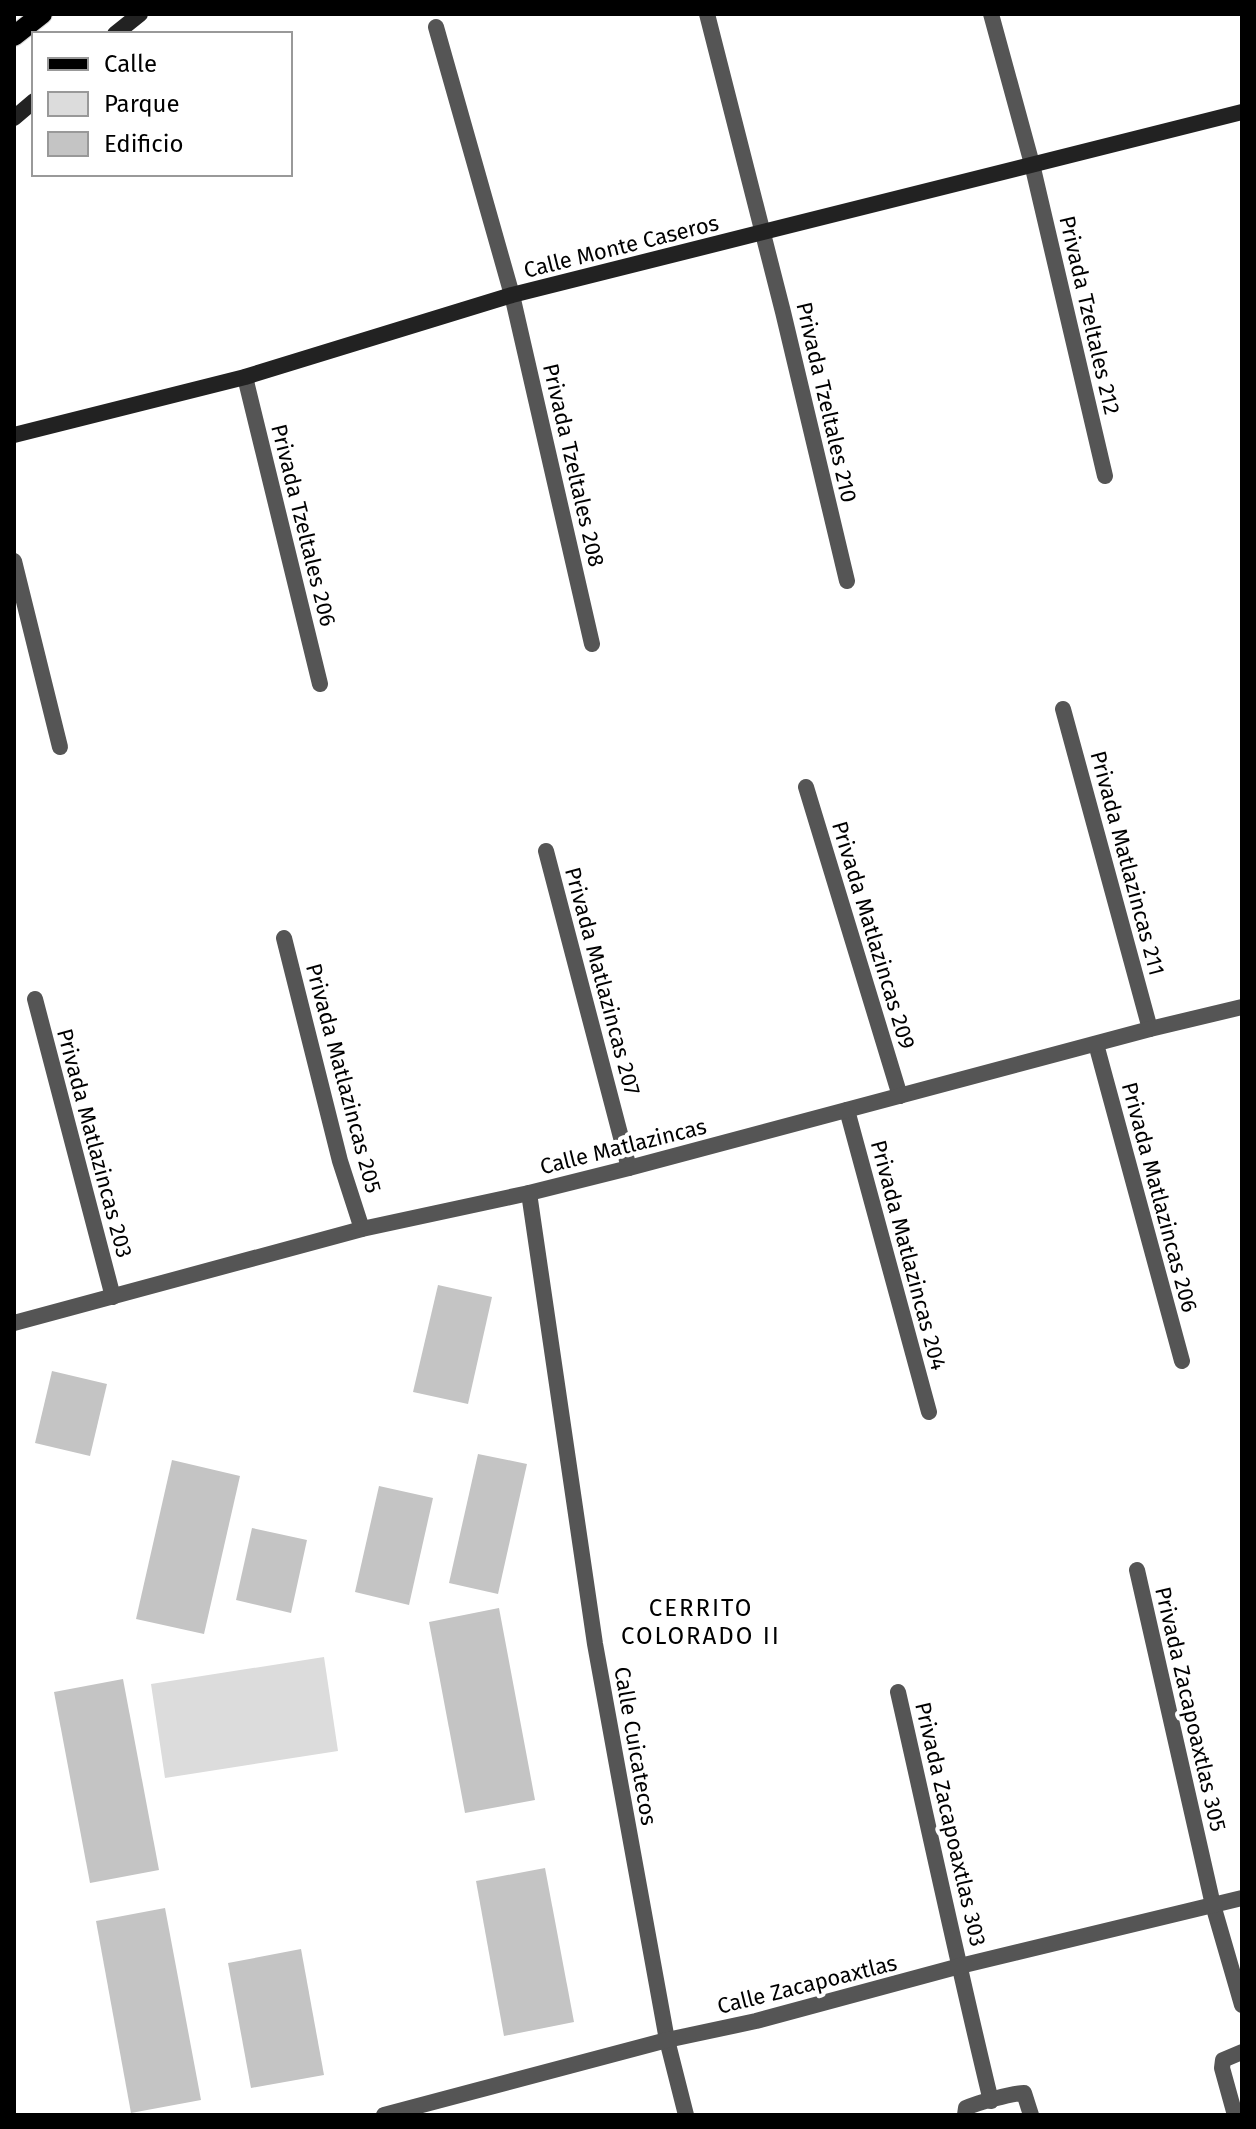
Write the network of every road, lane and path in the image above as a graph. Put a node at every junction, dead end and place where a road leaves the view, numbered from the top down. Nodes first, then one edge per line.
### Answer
1 (42, 14) edge
2 (140, 14) edge
3 (707, 14) edge
4 (991, 14) edge
5 (436, 27) dead end
6 (118, 32) edge
7 (14, 36) edge
8 (32, 103) edge
9 (1242, 112) edge
10 (14, 118) edge
11 (1032, 164) junction
12 (764, 233) junction
13 (512, 295) junction
14 (245, 377) junction
15 (14, 435) edge
16 (1105, 476) dead end
17 (14, 561) edge
18 (847, 581) dead end
19 (592, 644) dead end
20 (320, 684) dead end
21 (1063, 709) dead end
22 (60, 747) dead end
23 (806, 787) dead end
24 (546, 851) dead end
25 (284, 938) dead end
26 (35, 999) dead end
27 (1242, 1007) edge
28 (1150, 1029) junction
29 (1096, 1044) junction
30 (900, 1096) junction
31 (847, 1110) junction
32 (629, 1168) junction
33 (529, 1193) junction
34 (362, 1229) junction
35 (113, 1297) junction
36 (14, 1323) edge
37 (1182, 1361) dead end
38 (929, 1412) dead end
39 (1137, 1570) dead end
40 (898, 1692) dead end
41 (1242, 1898) edge
42 (1213, 1905) junction
43 (960, 1966) junction
44 (1242, 2005) edge
45 (667, 2040) junction
46 (1242, 2052) edge
47 (991, 2101) junction
48 (384, 2115) edge
49 (686, 2115) edge
50 (965, 2115) edge
51 (1031, 2115) edge
52 (1235, 2115) edge

1 - 7 main road
2 - 6 street
3 - 12 street, Privada Tzeltales 210
4 - 11 street, Privada Tzeltales 212
5 - 13 street, Privada Tzeltales 208
8 - 10 street
9 - 11 street, Calle Monte Caseros
11 - 12 street, Calle Monte Caseros
11 - 16 street, Privada Tzeltales 212
12 - 13 street, Calle Monte Caseros
12 - 18 street, Privada Tzeltales 210
13 - 14 street, Calle Monte Caseros
13 - 19 street, Privada Tzeltales 208
14 - 15 street, Calle Monte Caseros
14 - 20 street, Privada Tzeltales 206
17 - 22 street
21 - 28 street, Privada Matlazincas 211
23 - 30 street, Privada Matlazincas 209
24 - 32 street, Privada Matlazincas 207
25 - 34 street, Privada Matlazincas 205
26 - 35 street, Privada Matlazincas 203
27 - 28 street, Calle Matlazincas
28 - 29 street, Calle Matlazincas
29 - 30 street, Calle Matlazincas
29 - 37 street, Privada Matlazincas 206
30 - 31 street, Calle Matlazincas
31 - 32 street, Calle Matlazincas
31 - 38 street, Privada Matlazincas 204
32 - 33 street, Calle Matlazincas
33 - 34 street, Calle Matlazincas
33 - 45 street, Calle Cuicatecos
34 - 35 street, Calle Matlazincas
35 - 36 street, Calle Matlazincas
39 - 42 street, Privada Zacapoaxtlas 305
40 - 43 street, Privada Zacapoaxtlas 303
41 - 42 street, Calle Zacapoaxtlas
42 - 43 street, Calle Zacapoaxtlas
42 - 44 street, Privada Zacapoaxtlas 305
43 - 45 street, Calle Zacapoaxtlas
43 - 47 street, Privada Zacapoaxtlas 303
45 - 48 street, Calle Zacapoaxtlas
45 - 49 street, Calle Cuicatecos
46 - 52 street
47 - 50 street
47 - 51 street

